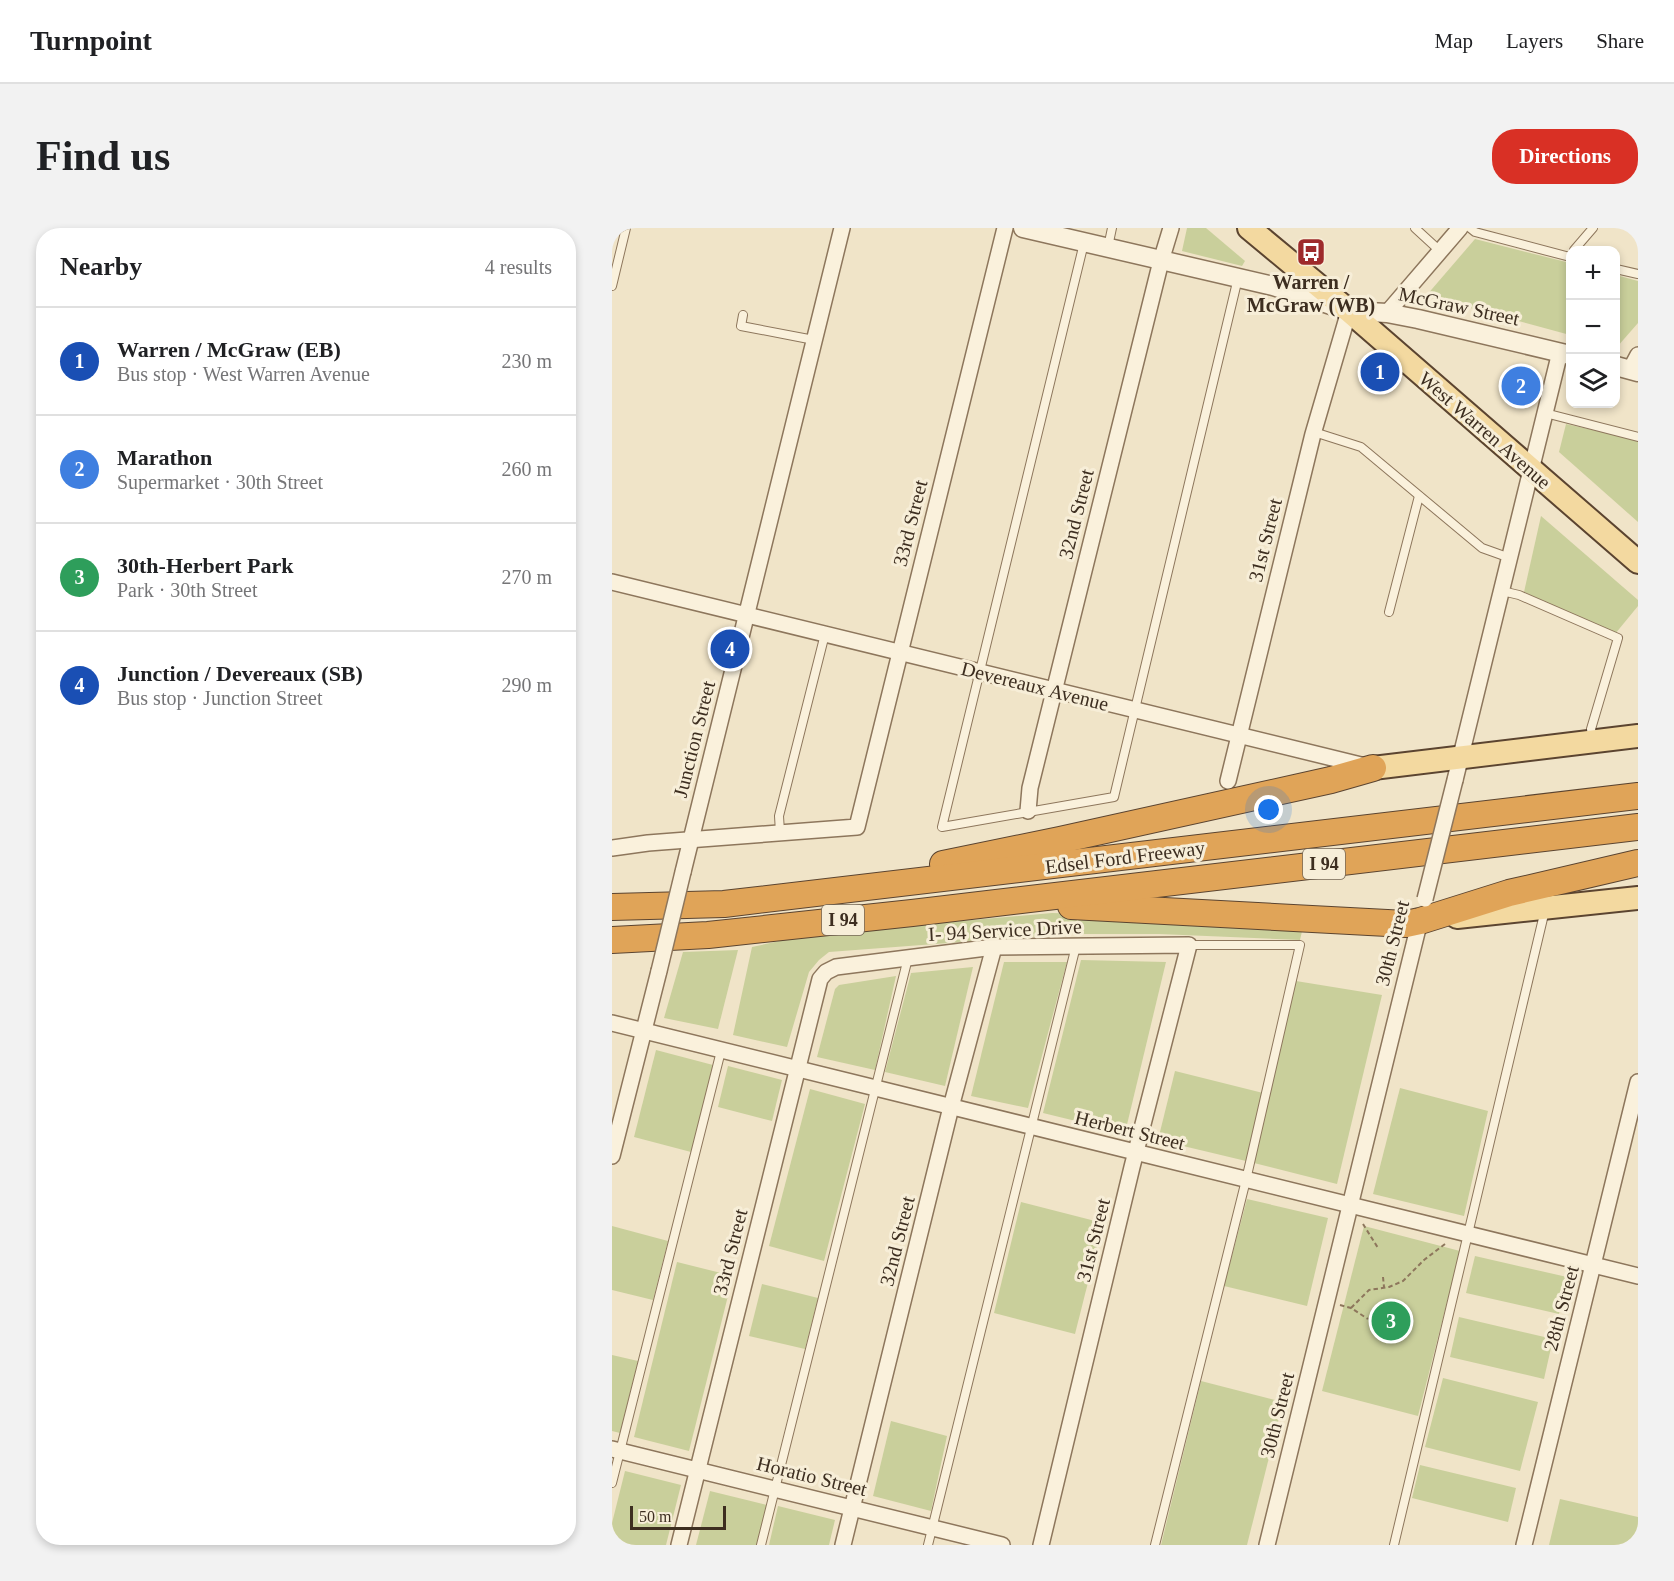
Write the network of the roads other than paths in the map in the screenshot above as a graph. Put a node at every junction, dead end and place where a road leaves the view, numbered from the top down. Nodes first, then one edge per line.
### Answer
1 (626, 228) edge
2 (842, 228) edge
3 (1005, 228) edge
4 (1023, 228) edge
5 (1113, 228) edge
6 (1171, 228) edge
7 (1415, 228) edge
8 (1460, 228) edge
9 (1470, 228) edge
10 (1593, 228) edge
11 (1260, 232) edge
12 (1084, 243) junction
13 (1578, 246) edge
14 (1107, 248) junction
15 (1440, 251) junction
16 (1566, 253) edge
17 (1161, 261) junction
18 (1620, 269) edge
19 (1638, 274) edge
20 (1238, 278) junction
21 (612, 286) edge
22 (1348, 311) junction
23 (1387, 313) junction
24 (743, 315) dead end
25 (814, 340) junction
26 (1565, 353) edge
27 (1545, 413) junction
28 (1314, 432) junction
29 (1638, 437) edge
30 (1531, 471) junction
31 (1419, 496) junction
32 (1510, 558) junction
33 (1638, 562) edge
34 (612, 582) edge
35 (1502, 591) junction
36 (1389, 612) dead end
37 (746, 615) junction
38 (825, 634) junction
39 (900, 653) junction
40 (980, 672) junction
41 (1054, 690) junction
42 (1135, 710) junction
43 (1239, 736) junction
44 (1638, 736) edge
45 (1593, 742) junction
46 (1461, 757) junction
47 (1373, 768) junction
48 (1228, 781) dead end
49 (1638, 796) edge
50 (1028, 811) junction
51 (1638, 827) edge
52 (780, 832) junction
53 (690, 840) junction
54 (612, 848) edge
55 (1638, 864) edge
56 (875, 885) junction
57 (1638, 898) edge
58 (1009, 901) junction
59 (612, 907) edge
60 (1546, 907) junction
61 (1422, 910) junction
62 (612, 940) edge
63 (1189, 945) junction
64 (1076, 946) junction
65 (994, 947) junction
66 (908, 958) junction
67 (826, 972) joint
68 (612, 1023) edge
69 (643, 1032) junction
70 (721, 1051) junction
71 (797, 1070) junction
72 (1638, 1082) edge
73 (876, 1089) junction
74 (951, 1107) junction
75 (1030, 1127) junction
76 (1135, 1152) junction
77 (612, 1156) edge
78 (1246, 1180) junction
79 (1349, 1205) junction
80 (1467, 1234) junction
81 (1593, 1266) junction
82 (1638, 1276) edge
83 (616, 1450) edge
84 (698, 1470) junction
85 (612, 1482) edge
86 (775, 1489) junction
87 (853, 1508) junction
88 (932, 1527) junction
89 (679, 1545) edge
90 (761, 1545) edge
91 (843, 1545) edge
92 (928, 1545) edge
93 (1002, 1545) edge
94 (1041, 1545) edge
95 (1155, 1545) edge
96 (1267, 1545) edge
97 (1394, 1545) edge
98 (1524, 1545) edge

1 - 21 lane
2 - 25 street, Junction Street
3 - 39 street, 33rd Street
4 - 12 street, McGraw Street
5 - 14 lane
6 - 17 street, 32nd Street
7 - 15 lane
8 - 15 street
9 - 16 lane
10 - 13 lane
11 - 22 main road, West Warren Avenue
12 - 14 street, McGraw Street
12 - 40 lane
14 - 17 street, McGraw Street
15 - 23 street
17 - 20 street, McGraw Street
17 - 41 street, 32nd Street
18 - 19 lane
20 - 22 street, McGraw Street
20 - 42 lane
22 - 23 street, McGraw Street
22 - 28 street, 31st Street
22 - 30 main road, West Warren Avenue
23 - 26 street, McGraw Street
24 - 25 lane
25 - 37 street, Junction Street
26 - 27 street, 30th Street
27 - 29 lane
27 - 30 street, 30th Street
28 - 31 lane
28 - 43 street, 31st Street
30 - 32 street, 30th Street
30 - 33 main road, West Warren Avenue
31 - 32 lane
31 - 36 lane
32 - 35 street, 30th Street
34 - 37 street, Devereaux Avenue
35 - 45 lane
35 - 46 street, 30th Street
37 - 38 street, Devereaux Avenue
37 - 53 street, Junction Street
38 - 39 street, Devereaux Avenue
38 - 52 lane
39 - 40 street, Devereaux Avenue
39 - 52 street, 33rd Street
40 - 41 street, Devereaux Avenue
40 - 50 lane
41 - 42 street, Devereaux Avenue
41 - 50 street, 32nd Street
42 - 43 street, Devereaux Avenue
42 - 50 lane
43 - 47 street, Devereaux Avenue
43 - 48 street, 31st Street
44 - 45 main road, Devereaux Avenue
45 - 46 main road, Devereaux Avenue
46 - 47 main road, Devereaux Avenue
46 - 61 street, 30th Street, bridge
47 - 56 highway
49 - 56 highway, Edsel Ford Freeway / I 94
51 - 58 highway, Edsel Ford Freeway / I 94
52 - 53 street
53 - 54 street
53 - 69 street, Junction Street, bridge
55 - 61 highway
56 - 59 highway, Edsel Ford Freeway / I 94
57 - 60 main road
58 - 61 highway
58 - 62 highway, Edsel Ford Freeway / I 94
60 - 61 main road
60 - 80 lane
61 - 79 street, 30th Street
63 - 64 street, I- 94 Service Drive
63 - 76 street, 31st Street
63 - 78 lane
64 - 65 street, I- 94 Service Drive
64 - 75 lane
65 - 66 street, I- 94 Service Drive
65 - 74 street, 32nd Street
66 - 67 street, I- 94 Service Drive
66 - 73 lane
67 - 71 street, 33rd Street
68 - 69 street, Herbert Street
69 - 70 street, Herbert Street
69 - 77 street, Junction Street
70 - 71 street, Herbert Street
70 - 83 lane
71 - 73 street, Herbert Street
71 - 84 street, 33rd Street
72 - 81 street, 28th Street
73 - 74 street, Herbert Street
73 - 86 lane
74 - 75 street, Herbert Street
74 - 87 street, 32nd Street
75 - 76 street, Herbert Street
75 - 88 lane
76 - 78 street, Herbert Street
76 - 94 street, 31st Street
78 - 79 street, Herbert Street
78 - 95 lane
79 - 80 street, Herbert Street
79 - 96 street, 30th Street
80 - 81 street, Herbert Street
80 - 97 lane
81 - 82 street, Herbert Street
81 - 98 street, 28th Street
83 - 84 street, Horatio Street
83 - 85 lane
84 - 86 street, Horatio Street
84 - 89 street, 33rd Street
86 - 87 street, Horatio Street
86 - 90 lane
87 - 88 street, Horatio Street
87 - 91 street, 32nd Street
88 - 92 lane
88 - 93 street, Horatio Street

